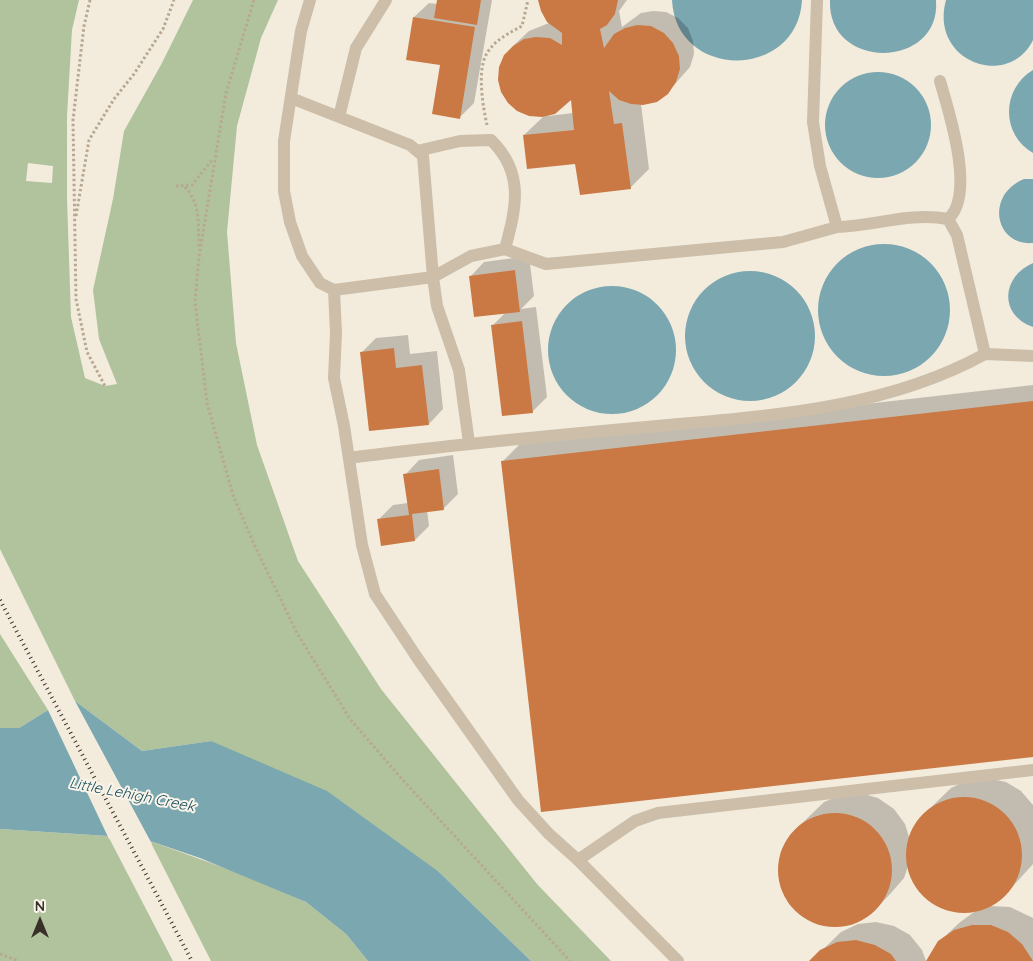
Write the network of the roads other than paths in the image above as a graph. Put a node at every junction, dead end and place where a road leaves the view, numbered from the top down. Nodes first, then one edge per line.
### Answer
1 (310, 0) edge
2 (386, 0) edge
3 (817, 0) edge
4 (940, 82) dead end
5 (290, 98) junction
6 (340, 117) junction
7 (417, 151) junction
8 (948, 219) junction
9 (837, 227) junction
10 (506, 249) junction
11 (433, 277) junction
12 (334, 290) junction
13 (985, 354) junction
14 (1033, 356) edge
15 (468, 443) junction
16 (349, 458) junction
17 (1033, 770) edge
18 (578, 860) junction
19 (678, 961) edge

1 - 5 lane
2 - 6 lane
3 - 9 lane
4 - 8 lane
5 - 6 lane
5 - 12 lane
6 - 7 lane
7 - 10 lane
7 - 11 lane
8 - 9 lane
8 - 13 lane
9 - 10 lane
10 - 11 lane
11 - 12 lane
11 - 15 lane
12 - 16 lane
13 - 14 lane
13 - 15 lane
15 - 16 lane
16 - 18 lane
17 - 18 lane
18 - 19 lane

